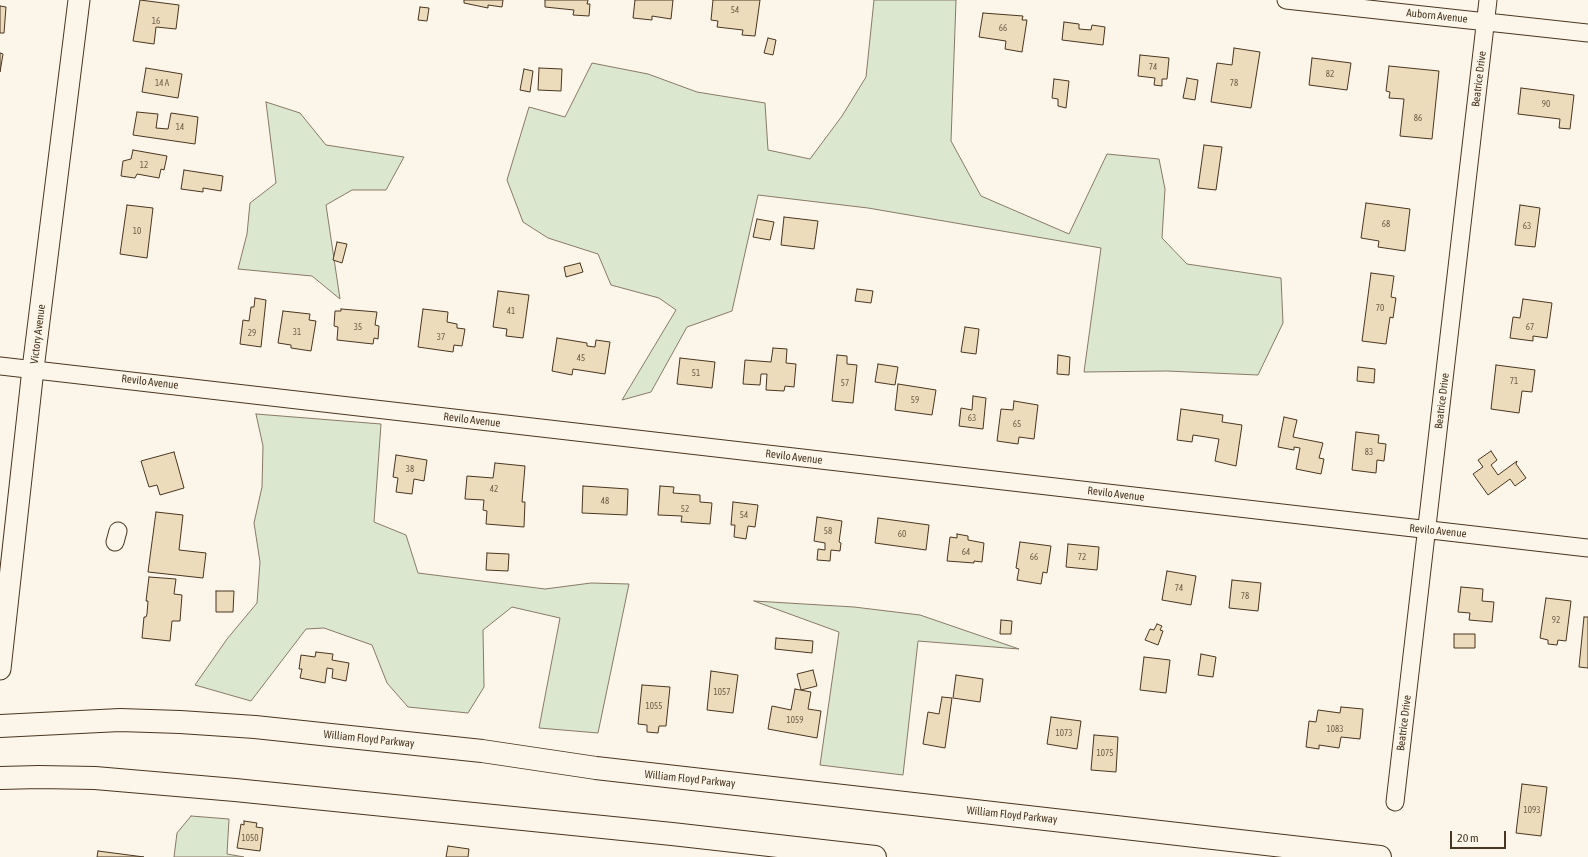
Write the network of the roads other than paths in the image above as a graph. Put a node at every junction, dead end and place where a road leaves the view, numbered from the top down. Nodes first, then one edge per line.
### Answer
1 (79, 0) edge
2 (1286, 0) edge
3 (1488, 0) edge
4 (1486, 21) junction
5 (1588, 33) edge
6 (0, 366) edge
7 (33, 369) junction
8 (1428, 530) junction
9 (1588, 548) edge
10 (0, 669) edge
11 (0, 726) edge
12 (0, 778) edge
13 (1395, 802) dead end
14 (875, 857) edge
15 (1380, 857) edge

1 - 7 street, Victory Avenue
2 - 4 street, Auborn Avenue
3 - 4 street, Beatrice Drive
4 - 5 street, Auborn Avenue
4 - 8 street, Beatrice Drive
6 - 7 street, Revilo Avenue
7 - 8 street, Revilo Avenue
7 - 10 street, Victory Avenue
8 - 9 street, Revilo Avenue
8 - 13 street, Beatrice Drive
11 - 15 highway, William Floyd Parkway
12 - 14 highway

